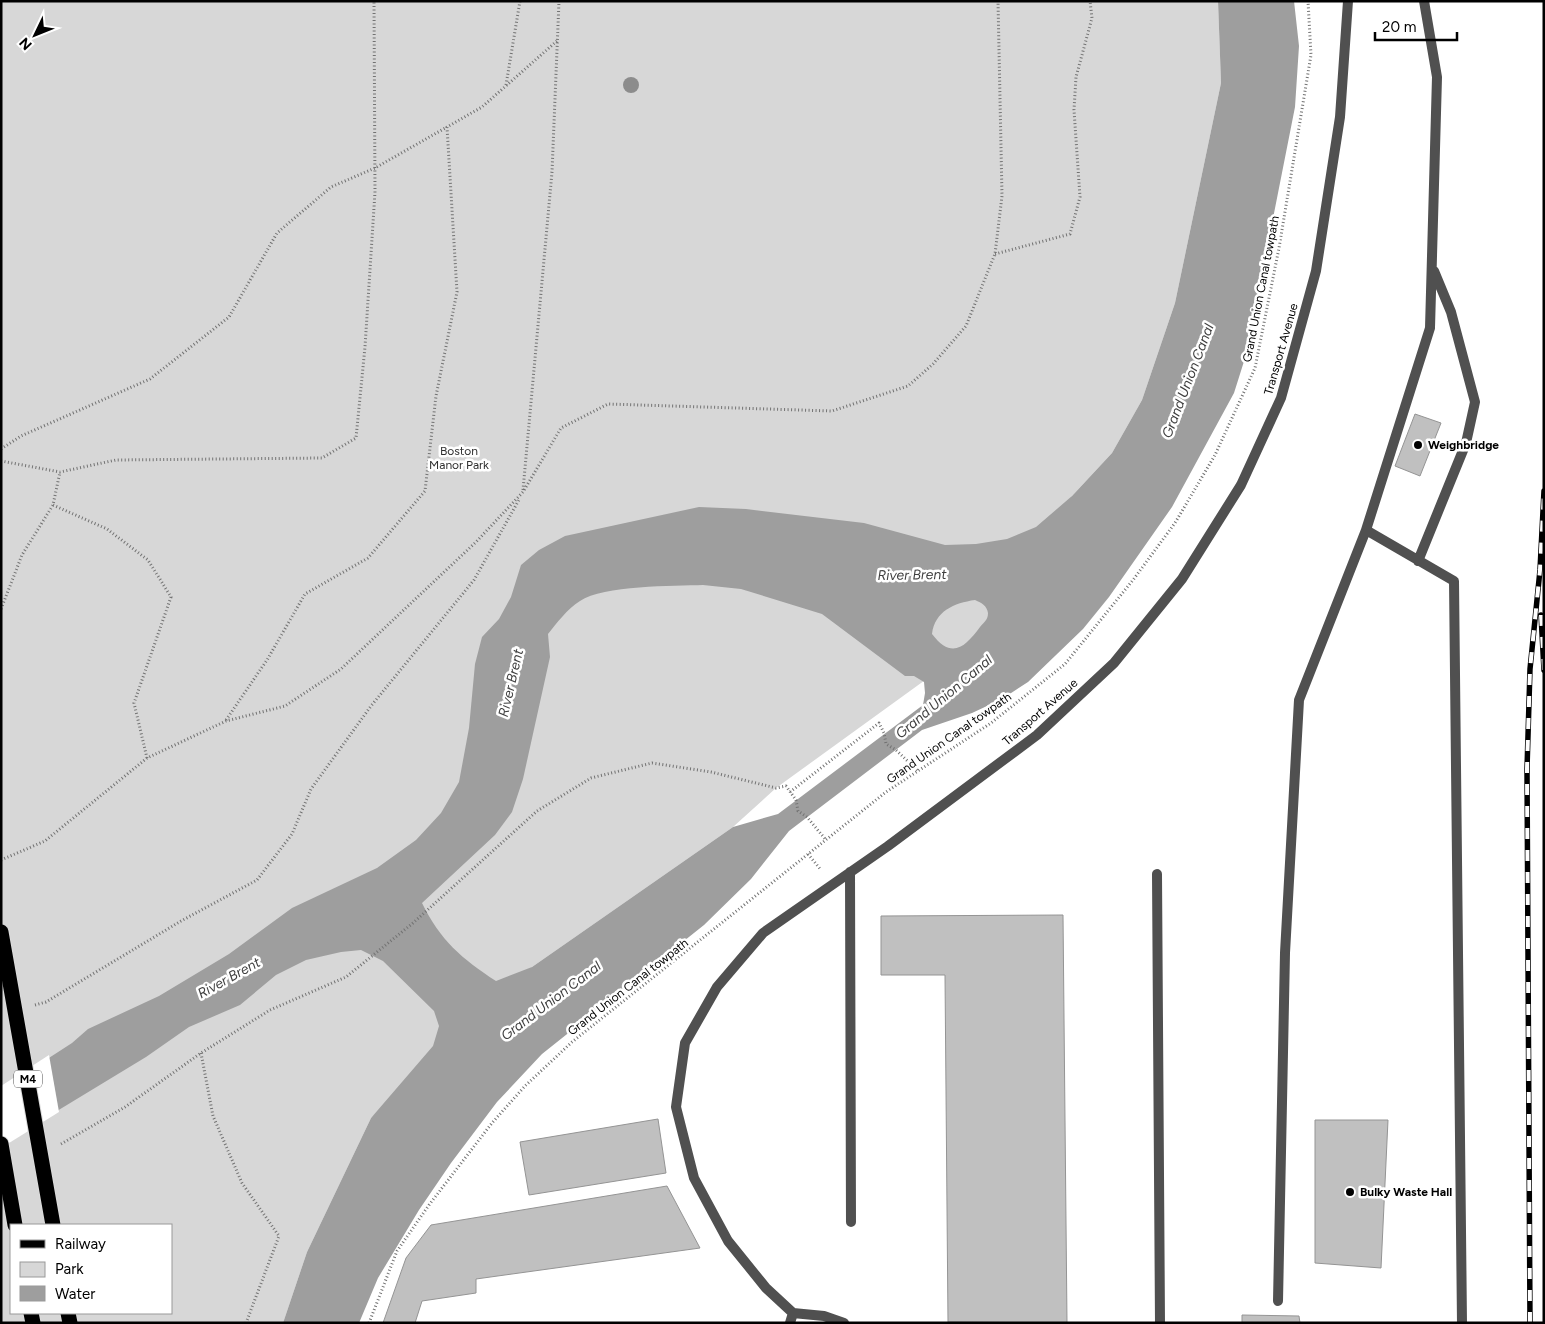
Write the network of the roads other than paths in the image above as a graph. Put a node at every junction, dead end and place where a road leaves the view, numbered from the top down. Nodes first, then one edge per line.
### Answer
1 (1348, 1) edge
2 (1424, 1) edge
3 (1432, 267) junction
4 (1366, 530) junction
5 (1418, 561) junction
6 (850, 872) junction
7 (1158, 874) dead end
8 (1, 932) edge
9 (1, 1144) edge
10 (851, 1222) dead end
11 (15, 1224) edge
12 (53, 1224) edge
13 (1278, 1301) dead end
14 (792, 1318) edge
15 (844, 1323) edge
16 (1160, 1323) edge
17 (1462, 1323) edge

1 - 6 lane, Transport Avenue
2 - 3 lane
3 - 4 lane
3 - 5 lane
4 - 5 lane
4 - 13 lane
5 - 17 lane
6 - 10 lane
6 - 14 lane, Transport Avenue
7 - 16 lane
8 - 12 highway, M4, bridge
9 - 11 highway
14 - 15 lane

